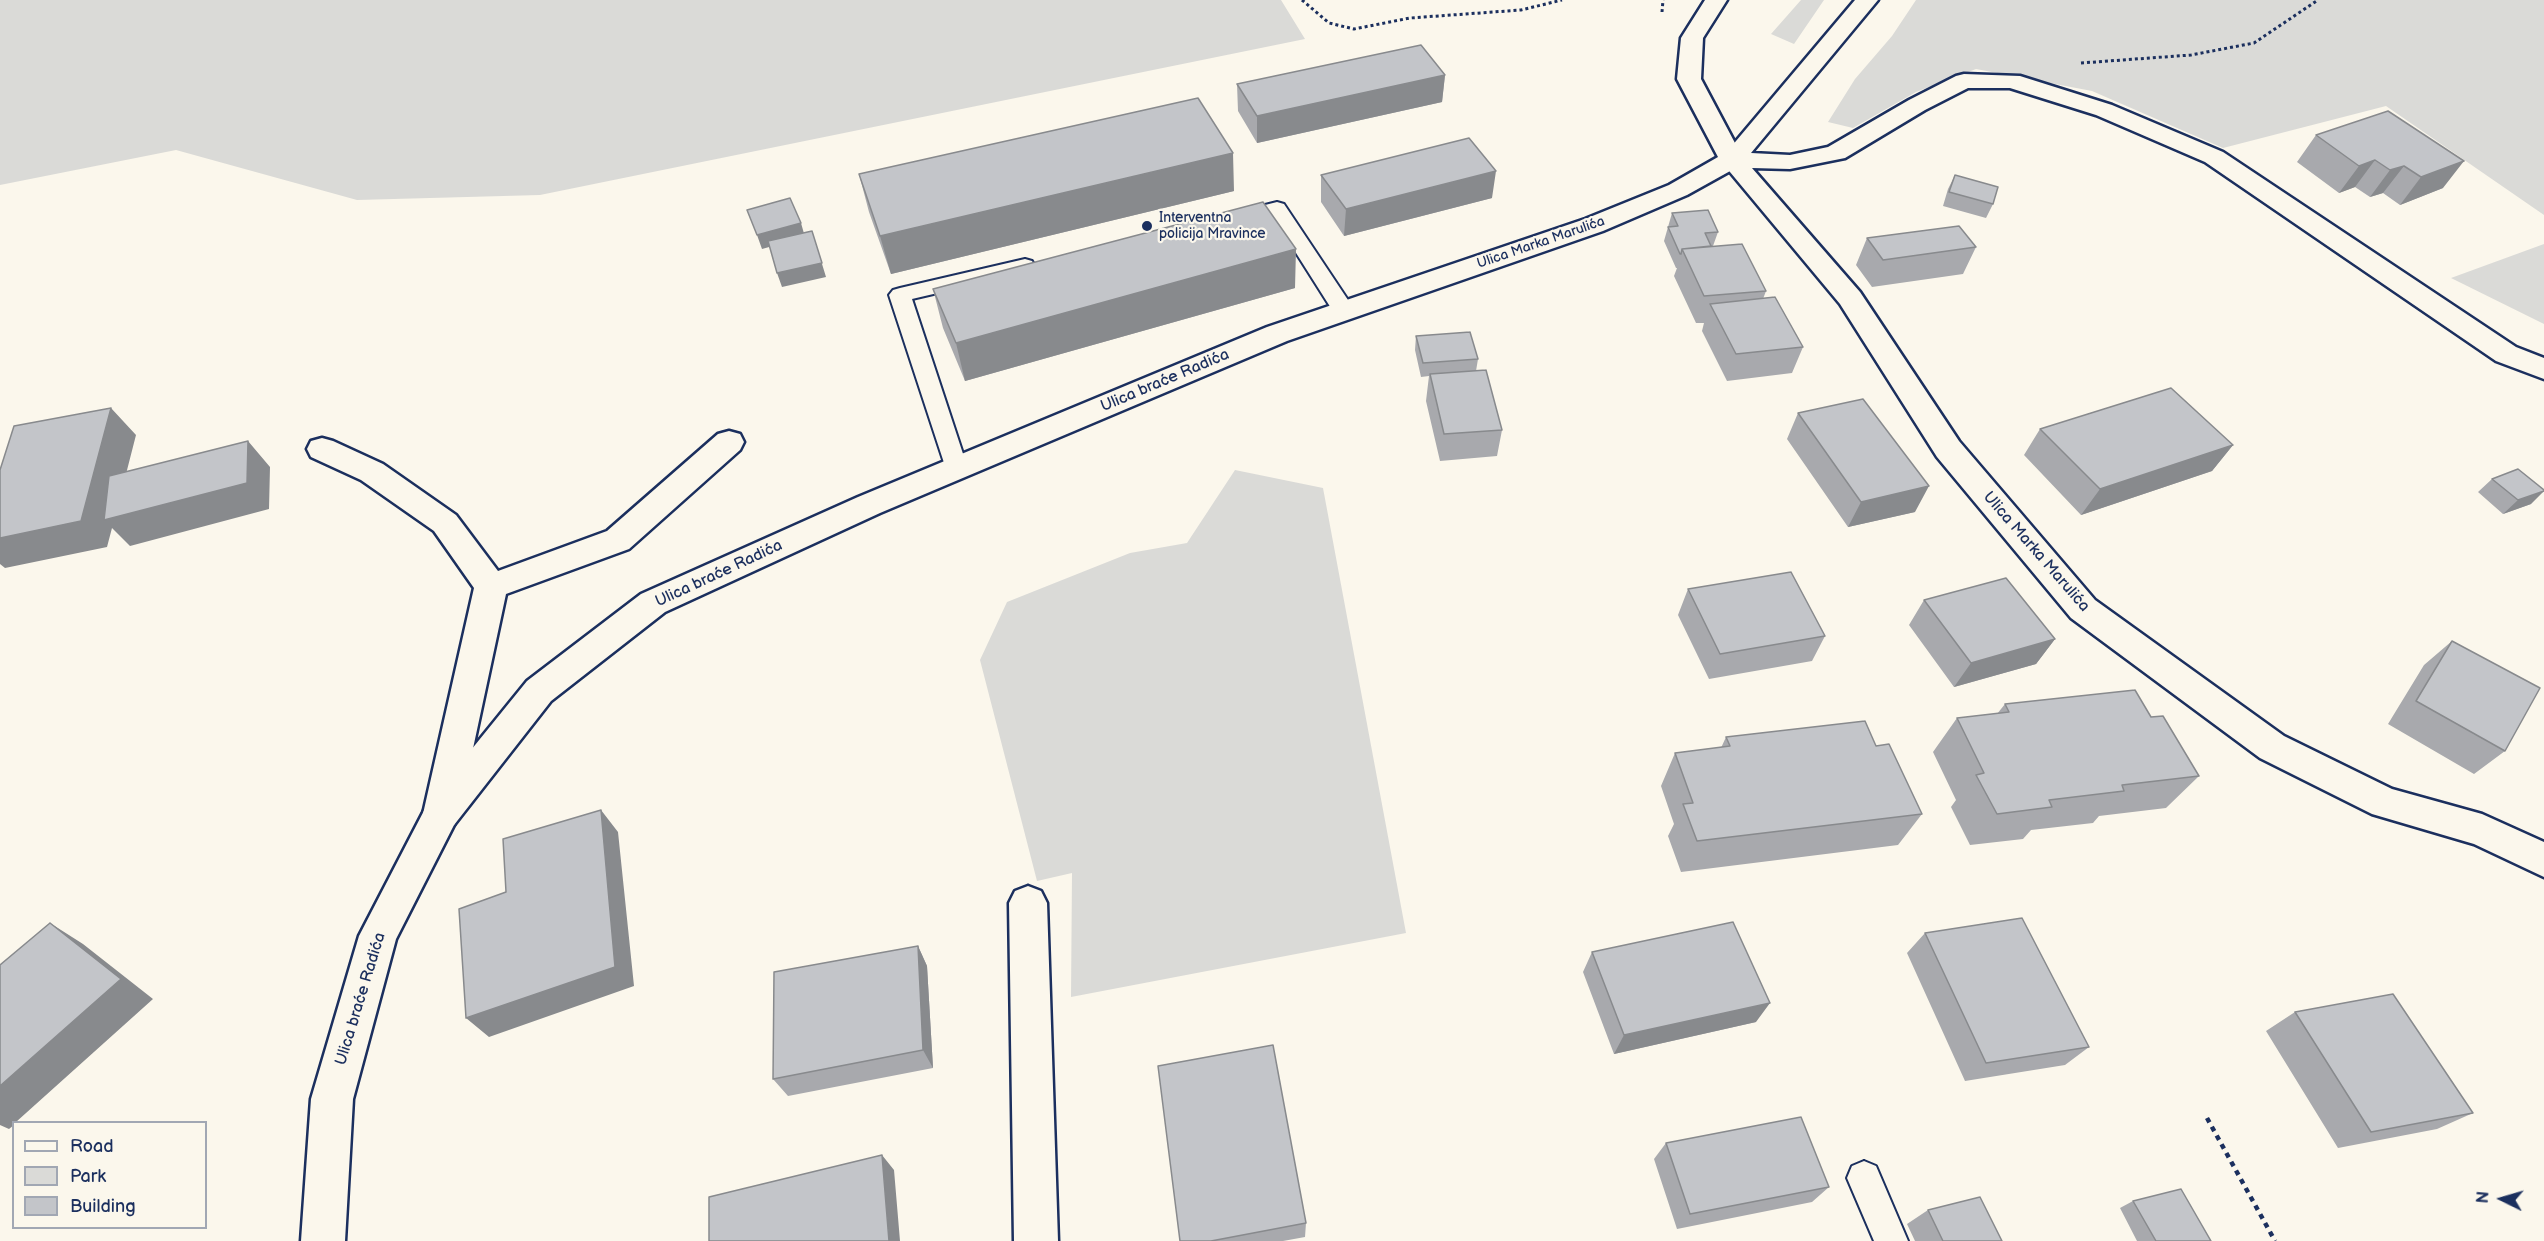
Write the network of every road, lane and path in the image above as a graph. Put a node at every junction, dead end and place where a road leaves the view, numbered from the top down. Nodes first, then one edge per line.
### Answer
1 (1302, 0) edge
2 (1562, 0) edge
3 (1716, 0) edge
4 (1866, 0) edge
5 (2318, 0) edge
6 (2071, 64) dead end
7 (1732, 160) junction
8 (1220, 221) edge
9 (1048, 261) edge
10 (1344, 311) junction
11 (2544, 369) edge
12 (729, 442) dead end
13 (322, 449) dead end
14 (956, 469) junction
15 (492, 586) junction
16 (441, 814) junction
17 (2544, 860) edge
18 (1028, 903) dead end
19 (2207, 1118) dead end
20 (1864, 1178) dead end
21 (323, 1241) edge
22 (1036, 1241) edge
23 (1891, 1241) edge
24 (2276, 1241) edge

1 - 2 path
3 - 7 street, Ulica Marka Marulića
4 - 7 street
5 - 6 path
7 - 10 street, Ulica Marka Marulića
7 - 11 street
7 - 17 street, Ulica Marka Marulića
8 - 10 lane
9 - 14 lane
10 - 14 street, Ulica braće Radića
12 - 15 street
13 - 15 street
14 - 16 street, Ulica braće Radića
15 - 16 street
16 - 21 street, Ulica braće Radića
18 - 22 street
19 - 24 path
20 - 23 lane

